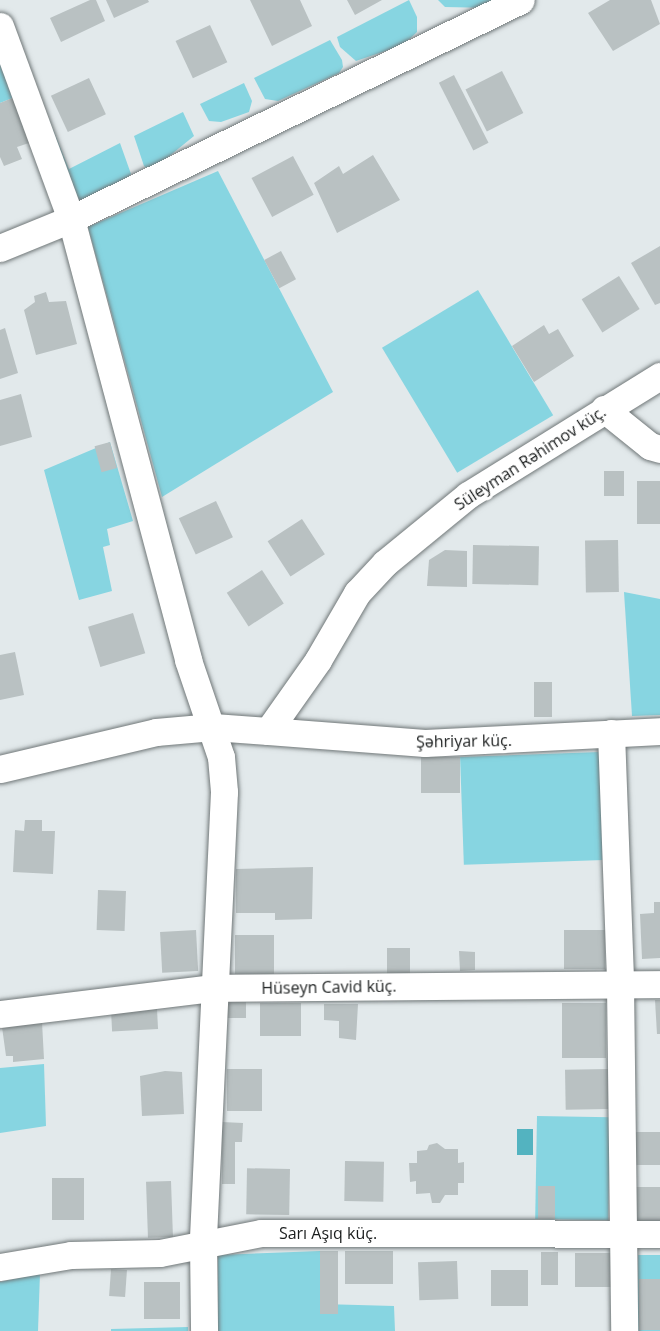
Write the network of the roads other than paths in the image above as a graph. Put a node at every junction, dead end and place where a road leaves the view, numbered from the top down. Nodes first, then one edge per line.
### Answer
1 (521, 0) edge
2 (0, 26) edge
3 (71, 219) junction
4 (0, 248) edge
5 (660, 376) edge
6 (604, 409) junction
7 (660, 449) edge
8 (213, 727) junction
9 (268, 731) junction
10 (660, 731) edge
11 (611, 733) junction
12 (0, 770) edge
13 (620, 984) junction
14 (660, 984) edge
15 (212, 988) junction
16 (0, 1014) edge
17 (660, 1234) edge
18 (622, 1235) junction
19 (203, 1243) junction
20 (0, 1267) edge
21 (204, 1331) edge
22 (624, 1331) edge

1 - 3 street
2 - 3 street
3 - 4 street
3 - 8 street
5 - 6 street, Süleyman Rəhimov küç.
6 - 7 street
6 - 9 street, Süleyman Rəhimov küç.
8 - 9 street
8 - 12 street
8 - 15 street
9 - 11 street, Şəhriyar küç.
10 - 11 street, Şəhriyar küç.
11 - 13 street
13 - 14 street, Hüseyn Cavid küç.
13 - 15 street, Hüseyn Cavid küç.
13 - 18 street
15 - 16 street, Hüseyn Cavid küç.
15 - 19 street
17 - 18 street, Sarı Aşıq küç.
18 - 19 street, Sarı Aşıq küç.
18 - 22 street
19 - 20 street, Sarı Aşıq küç.
19 - 21 street

